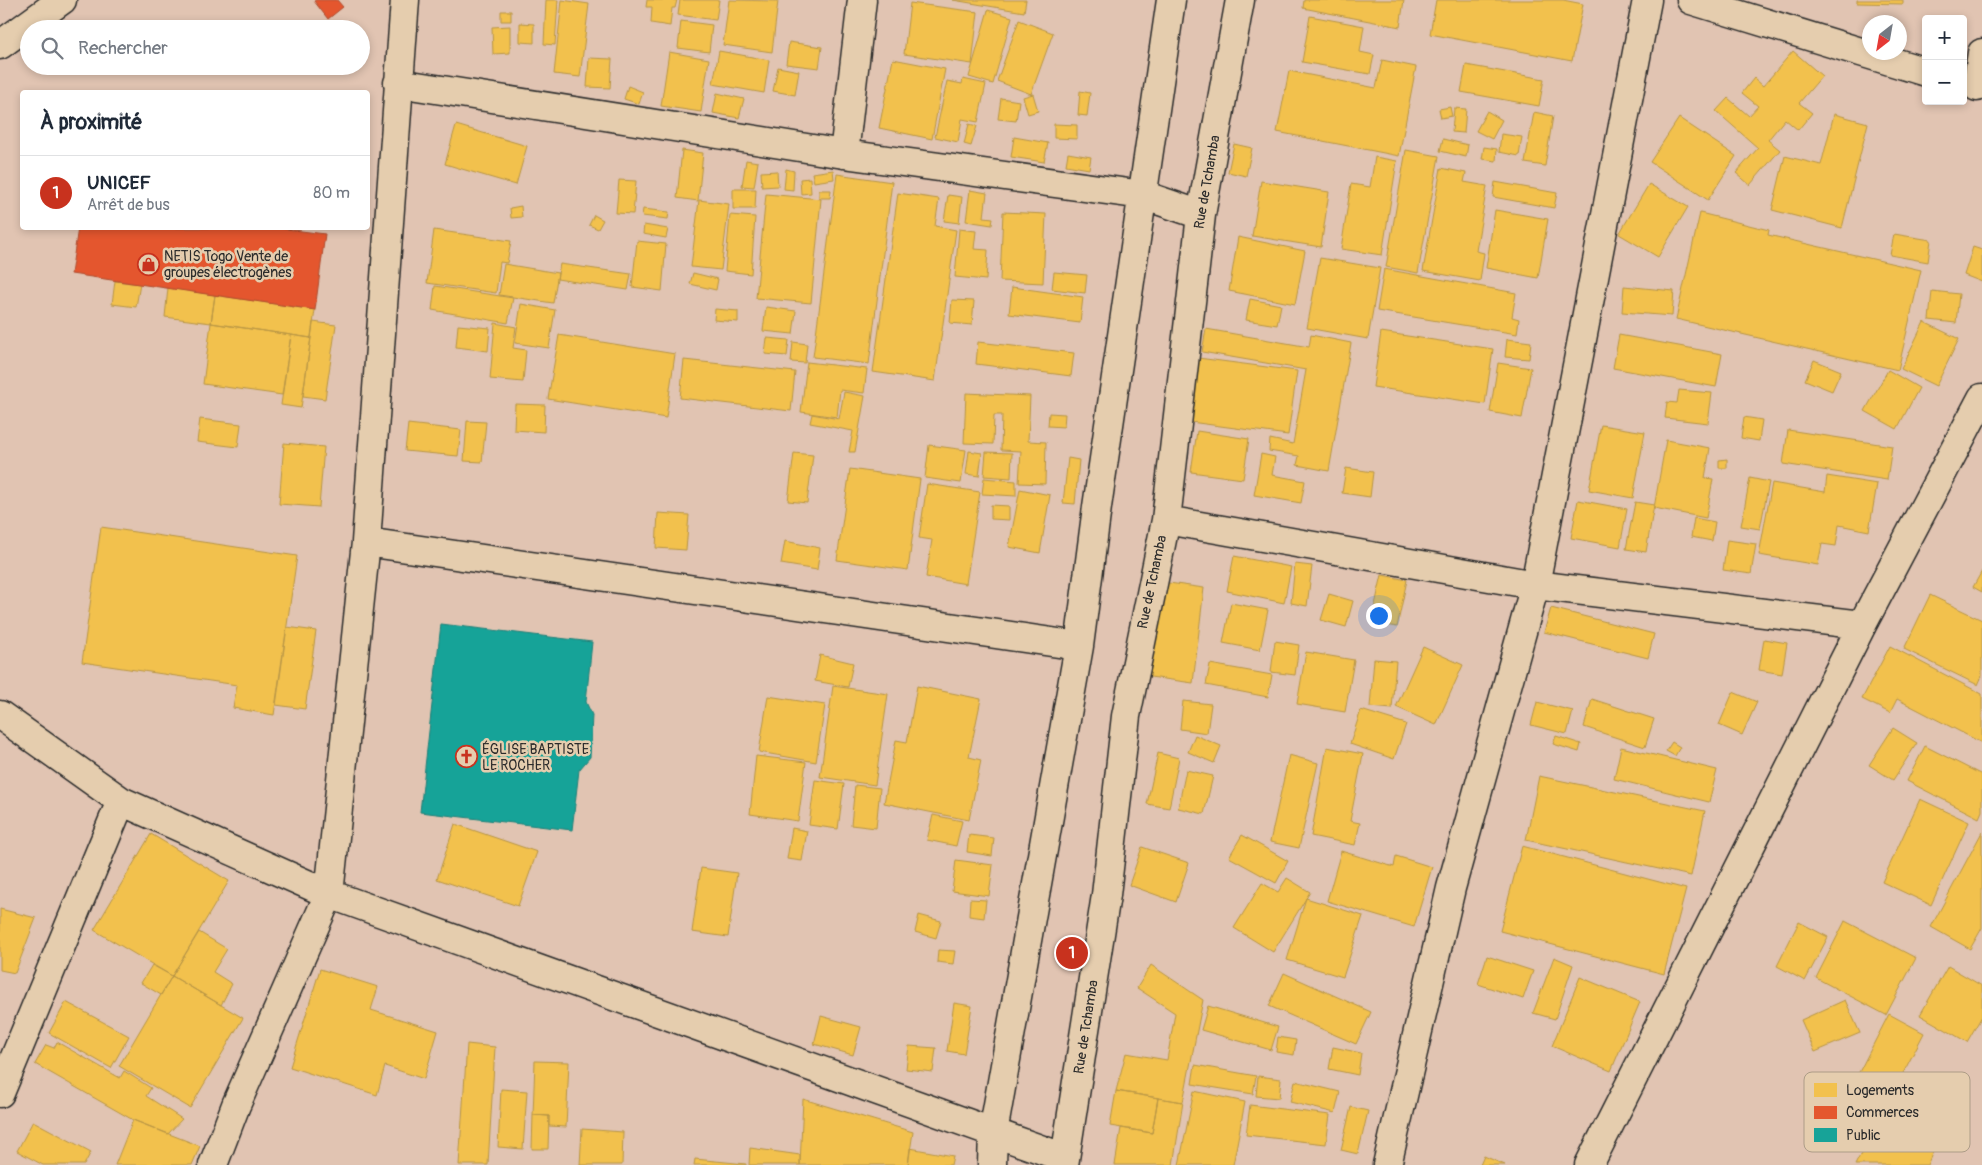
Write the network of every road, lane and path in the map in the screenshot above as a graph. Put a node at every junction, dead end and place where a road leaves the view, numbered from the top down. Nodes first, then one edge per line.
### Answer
1 (62, 0) edge
2 (405, 0) edge
3 (862, 0) edge
4 (1171, 0) edge
5 (1240, 0) edge
6 (1647, 0) edge
7 (1691, 0) edge
8 (34, 20) edge
9 (20, 30) edge
10 (0, 45) edge
11 (1982, 52) edge
12 (1922, 71) edge
13 (398, 83) junction
14 (1974, 86) edge
15 (844, 154) junction
16 (1143, 195) junction
17 (1201, 215) junction
18 (1982, 398) edge
19 (1166, 520) junction
20 (366, 542) junction
21 (1535, 585) junction
22 (1862, 624) junction
23 (1079, 646) junction
24 (0, 714) edge
25 (121, 801) junction
26 (329, 894) junction
27 (0, 1093) edge
28 (993, 1134) junction
29 (1064, 1162) edge
30 (213, 1165) edge
31 (992, 1165) edge
32 (1387, 1165) edge
33 (1589, 1165) edge

1 - 8 street
2 - 13 street
3 - 15 street
4 - 16 street
5 - 17 street, Rue de Tchamba
6 - 21 street
7 - 12 street
9 - 10 street
11 - 14 street
13 - 15 street
13 - 20 street
15 - 16 street
16 - 17 street
16 - 23 street
17 - 19 street, Rue de Tchamba
18 - 22 street
19 - 21 street
19 - 29 street, Rue de Tchamba
20 - 23 street
20 - 26 street
21 - 22 street
21 - 32 street
22 - 33 street
23 - 28 street
24 - 25 street
25 - 26 street
25 - 27 street
26 - 28 street
26 - 30 street
28 - 29 street
28 - 31 street

